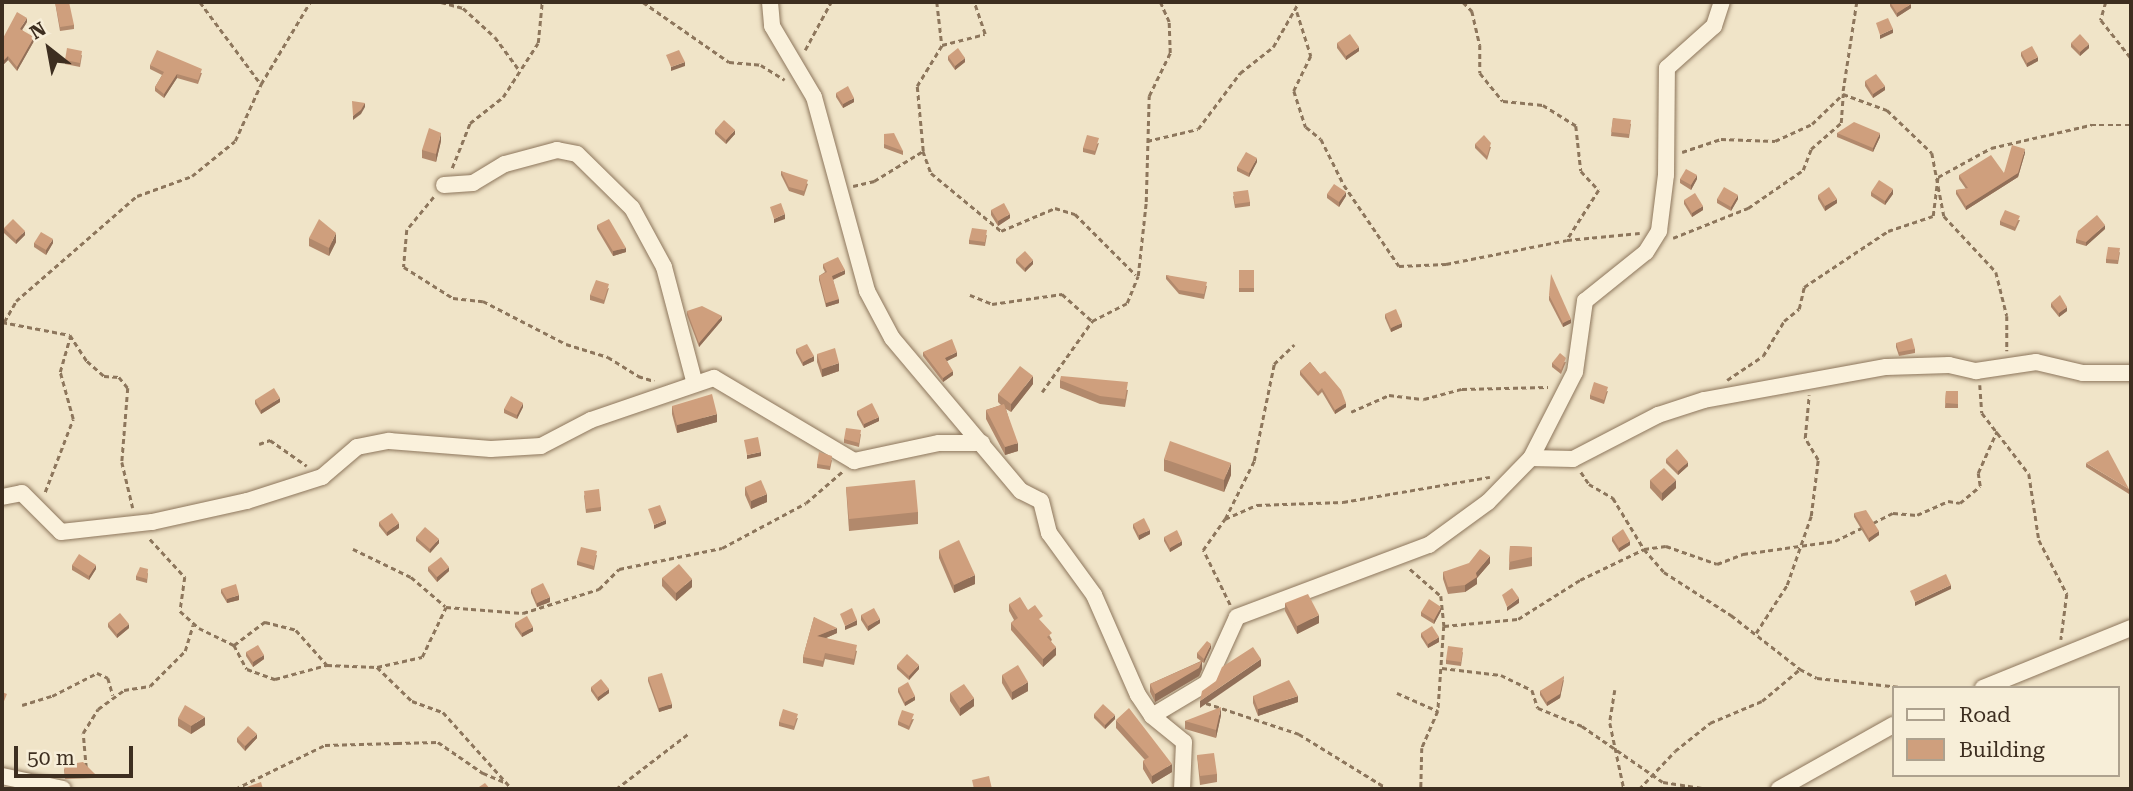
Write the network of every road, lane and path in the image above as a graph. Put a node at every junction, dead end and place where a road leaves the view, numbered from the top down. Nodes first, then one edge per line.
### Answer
1 (200, 2) edge
2 (310, 2) edge
3 (441, 2) edge
4 (459, 2) edge
5 (542, 2) edge
6 (643, 2) edge
7 (771, 2) edge
8 (831, 2) edge
9 (937, 2) edge
10 (974, 2) edge
11 (1160, 2) edge
12 (1299, 2) edge
13 (1463, 2) edge
14 (1722, 2) edge
15 (1857, 2) edge
16 (2106, 2) edge
17 (463, 8) junction
18 (1297, 12) junction
19 (942, 45) junction
20 (2131, 58) edge
21 (798, 70) junction
22 (520, 71) junction
23 (261, 83) junction
24 (1843, 94) junction
25 (814, 97) junction
26 (2131, 124) edge
27 (1147, 141) junction
28 (923, 151) junction
29 (1667, 159) junction
30 (1938, 177) junction
31 (444, 185) junction
32 (836, 189) junction
33 (1659, 231) junction
34 (1567, 240) junction
35 (1646, 252) junction
36 (1138, 276) junction
37 (970, 295) dead end
38 (1092, 321) junction
39 (4, 322) dead end
40 (70, 335) dead end
41 (1294, 345) dead end
42 (2003, 364) junction
43 (1976, 371) junction
44 (2131, 373) edge
45 (1811, 382) junction
46 (690, 386) junction
47 (1567, 390) junction
48 (1042, 392) dead end
49 (1704, 400) junction
50 (1351, 412) dead end
51 (1997, 431) junction
52 (982, 443) junction
53 (259, 444) dead end
54 (1531, 458) junction
55 (1573, 459) junction
56 (854, 461) junction
57 (1499, 475) dead end
58 (321, 477) junction
59 (2, 497) edge
60 (38, 508) junction
61 (1225, 519) junction
62 (353, 549) dead end
63 (1644, 549) junction
64 (1801, 549) junction
65 (1394, 555) junction
66 (446, 607) junction
67 (1237, 617) junction
68 (194, 624) dead end
69 (1444, 625) junction
70 (2131, 628) edge
71 (1755, 634) junction
72 (234, 645) dead end
73 (2048, 660) junction
74 (377, 667) junction
75 (1442, 668) junction
76 (1800, 669) junction
77 (1892, 686) edge
78 (1988, 686) edge
79 (1615, 690) dead end
80 (1397, 693) dead end
81 (113, 695) junction
82 (1199, 702) edge
83 (22, 705) dead end
84 (1438, 711) junction
85 (1152, 716) junction
86 (1892, 726) edge
87 (688, 734) dead end
88 (1614, 747) junction
89 (1651, 774) junction
90 (2, 776) edge
91 (80, 778) edge
92 (508, 783) junction
93 (63, 789) edge
94 (235, 789) edge
95 (512, 789) edge
96 (616, 789) edge
97 (1182, 789) edge
98 (1388, 789) edge
99 (1421, 789) edge
100 (1624, 789) edge
101 (1639, 789) edge
102 (1708, 789) edge
103 (1779, 789) edge

1 - 23 path
2 - 23 path
3 - 17 path
4 - 17 path
5 - 22 path
6 - 25 path
7 - 21 street
8 - 21 path
9 - 19 path
10 - 19 path
11 - 27 path
12 - 18 path
13 - 34 path
14 - 29 street
15 - 24 path
16 - 20 path
17 - 22 path
18 - 27 path
18 - 34 path
19 - 28 path
21 - 25 street
22 - 31 path
23 - 39 path
24 - 29 path
24 - 30 path
24 - 35 path
25 - 32 street
26 - 30 path
27 - 36 path
28 - 32 path
28 - 36 path
29 - 33 street
30 - 42 path
30 - 49 path
31 - 46 street
31 - 46 path
32 - 52 street
33 - 34 path
33 - 35 street
35 - 47 street
36 - 38 path
37 - 38 path
38 - 48 path
40 - 60 path
41 - 61 path
42 - 43 street
42 - 44 street
43 - 45 street
43 - 51 path
45 - 49 street
45 - 64 path
46 - 56 street
46 - 58 street
47 - 50 path
47 - 54 street
49 - 55 street
51 - 64 path
51 - 73 path
52 - 56 street
52 - 85 street
53 - 58 path
54 - 55 street
54 - 65 street
55 - 63 path
56 - 66 path
57 - 61 path
58 - 60 street
59 - 60 street
61 - 67 path
62 - 66 path
63 - 64 path
63 - 69 path
63 - 71 path
64 - 71 path
65 - 67 street
65 - 69 path
66 - 74 path
67 - 85 street
68 - 81 path
69 - 75 path
70 - 73 street
71 - 76 path
72 - 74 path
73 - 78 street
74 - 92 path
75 - 84 path
75 - 88 path
76 - 77 path
76 - 89 path
79 - 88 path
80 - 84 path
81 - 83 path
81 - 91 path
82 - 98 path
84 - 99 path
85 - 97 street
86 - 103 street
87 - 96 path
88 - 89 path
88 - 100 path
89 - 101 path
89 - 102 path
90 - 93 street
92 - 94 path
92 - 95 path

